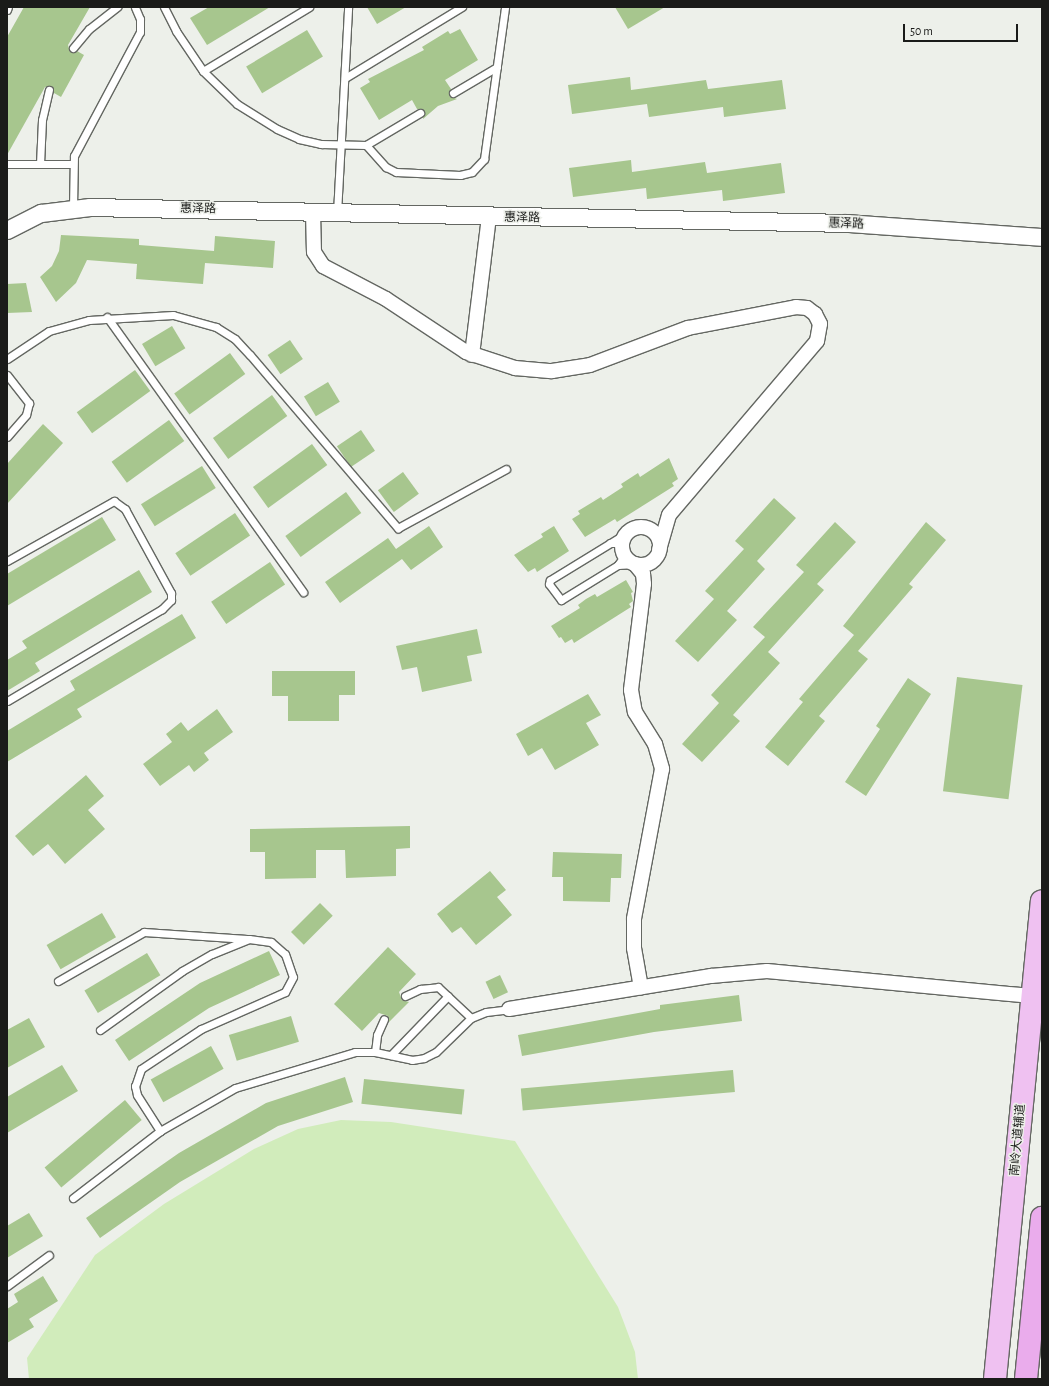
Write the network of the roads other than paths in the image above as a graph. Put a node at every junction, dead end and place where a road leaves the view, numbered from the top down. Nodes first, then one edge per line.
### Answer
1 (117, 7) edge
2 (135, 7) edge
3 (309, 7) edge
4 (348, 7) edge
5 (462, 7) edge
6 (505, 7) edge
7 (167, 8) edge
8 (72, 48) dead end
9 (497, 67) junction
10 (203, 71) junction
11 (344, 78) junction
12 (49, 90) dead end
13 (453, 93) dead end
14 (420, 113) dead end
15 (341, 145) junction
16 (366, 145) junction
17 (7, 164) edge
18 (40, 164) junction
19 (73, 164) junction
20 (73, 207) junction
21 (313, 212) junction
22 (337, 213) junction
23 (490, 217) junction
24 (7, 230) edge
25 (1042, 237) edge
26 (107, 317) junction
27 (472, 355) junction
28 (7, 359) edge
29 (7, 375) edge
30 (7, 436) edge
31 (506, 469) dead end
32 (669, 515) junction
33 (634, 529) junction
34 (608, 544) junction
35 (622, 551) junction
36 (658, 553) junction
37 (7, 561) edge
38 (635, 564) junction
39 (618, 565) junction
40 (644, 584) junction
41 (303, 592) dead end
42 (7, 701) edge
43 (1042, 901) edge
44 (249, 939) junction
45 (58, 981) dead end
46 (641, 987) junction
47 (405, 996) dead end
48 (448, 996) junction
49 (1032, 996) junction
50 (509, 1009) joint
51 (471, 1018) junction
52 (384, 1019) dead end
53 (100, 1030) dead end
54 (375, 1052) junction
55 (391, 1055) junction
56 (160, 1131) junction
57 (73, 1198) dead end
58 (1042, 1218) edge
59 (49, 1255) dead end
60 (7, 1286) edge
61 (995, 1379) edge
62 (1026, 1379) edge

1 - 8 lane
2 - 19 lane
3 - 10 lane
4 - 11 lane
5 - 11 lane
6 - 9 lane
7 - 10 lane
9 - 13 lane
9 - 16 lane
10 - 15 lane
11 - 15 lane
12 - 18 lane
14 - 16 lane
15 - 16 lane
15 - 22 lane
17 - 18 lane
18 - 19 lane
19 - 20 lane
20 - 21 street, 惠泽路
20 - 24 street, 惠泽路
21 - 22 street, 惠泽路
21 - 27 street
22 - 23 street, 惠泽路
23 - 25 street, 惠泽路
23 - 27 street
26 - 28 lane
26 - 31 lane
26 - 41 lane
27 - 32 street
29 - 30 lane
32 - 33 street
32 - 36 street
33 - 34 lane
33 - 35 street
33 - 36 street
34 - 35 lane
34 - 39 lane
35 - 38 street
35 - 39 lane
36 - 38 street
36 - 40 street
37 - 42 lane
38 - 39 lane
38 - 40 street
40 - 46 street
43 - 49 main road, 南岭大道辅道
44 - 45 lane
44 - 53 lane
44 - 56 lane
46 - 49 street
46 - 50 street
47 - 48 lane
48 - 51 lane
48 - 55 lane
49 - 61 main road, 南岭大道辅道
50 - 51 lane
51 - 55 lane
52 - 54 lane
54 - 55 lane
54 - 56 lane
56 - 57 lane
58 - 62 highway
59 - 60 lane

